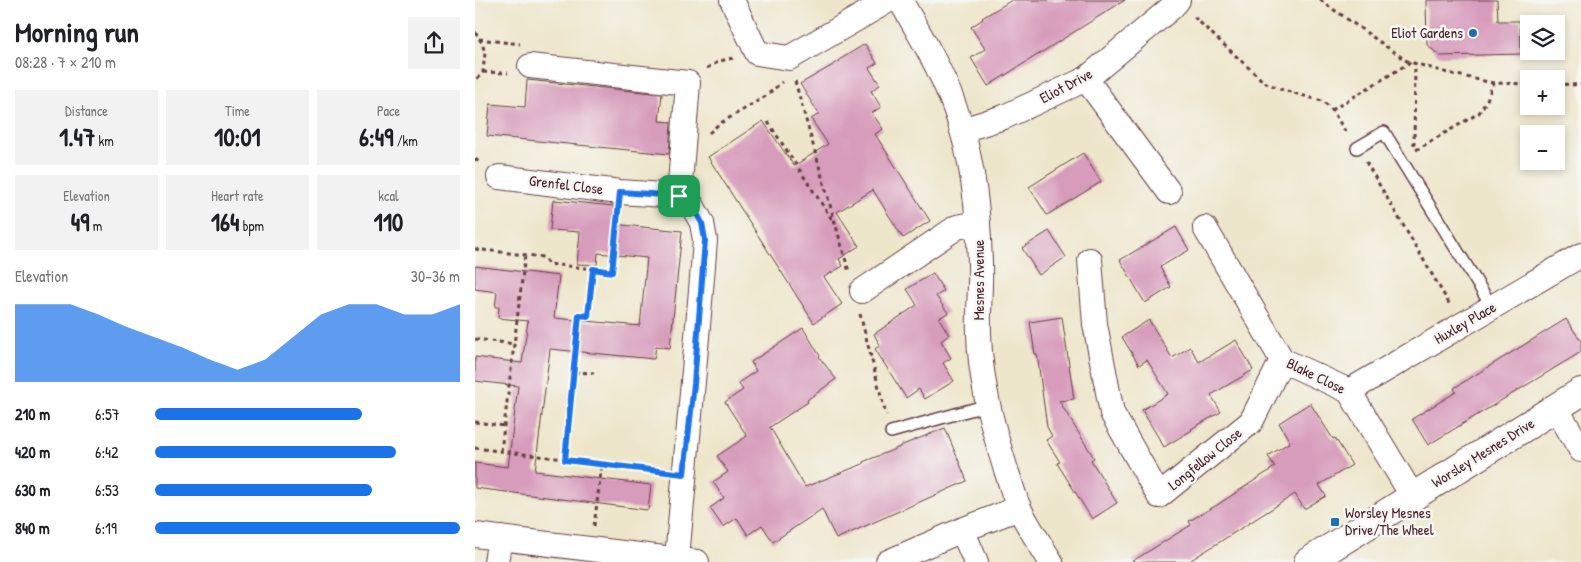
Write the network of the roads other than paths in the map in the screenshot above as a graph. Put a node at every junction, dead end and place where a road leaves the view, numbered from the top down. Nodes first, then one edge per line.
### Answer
1 (732, 0) edge
2 (889, 0) edge
3 (900, 0) edge
4 (1178, 0) edge
5 (530, 66) dead end
6 (1086, 79) junction
7 (963, 130) junction
8 (1357, 148) road end
9 (499, 177) dead end
10 (1169, 192) dead end
11 (679, 196) junction
12 (978, 223) junction
13 (1205, 228) dead end
14 (1581, 255) edge
15 (1090, 260) dead end
16 (857, 292) road end
17 (1492, 307) junction
18 (1282, 360) junction
19 (1349, 391) junction
20 (1581, 392) edge
21 (988, 405) junction
22 (1556, 408) junction
23 (891, 432) road end
24 (1581, 450) edge
25 (1413, 497) junction
26 (1019, 508) junction
27 (962, 530) junction
28 (475, 535) edge
29 (500, 538) junction
30 (687, 561) edge
31 (496, 562) edge
32 (887, 562) edge
33 (976, 562) edge
34 (1051, 562) edge
35 (1308, 562) edge

1 - 2 street
3 - 7 street, Mesnes Avenue
4 - 6 street, Eliot Drive
5 - 11 street
6 - 7 street, Eliot Drive
6 - 10 street
7 - 12 street, Mesnes Avenue
8 - 17 lane
9 - 11 street, Grenfel Close
11 - 30 street
12 - 16 street
12 - 21 street, Mesnes Avenue
13 - 18 street, Blake Close
14 - 17 street, Huxley Place
15 - 18 street, Longfellow Close
17 - 19 street, Huxley Place
18 - 19 street, Blake Close
19 - 25 street, Blake Close
20 - 22 street, Worsley Mesnes Drive
21 - 23 lane
21 - 26 street, Mesnes Avenue
22 - 24 street
22 - 25 street, Worsley Mesnes Drive
25 - 35 street, Worsley Mesnes Drive
26 - 27 street
26 - 34 street, Mesnes Avenue
27 - 32 street
27 - 33 street
28 - 29 street
29 - 30 street
29 - 31 street

